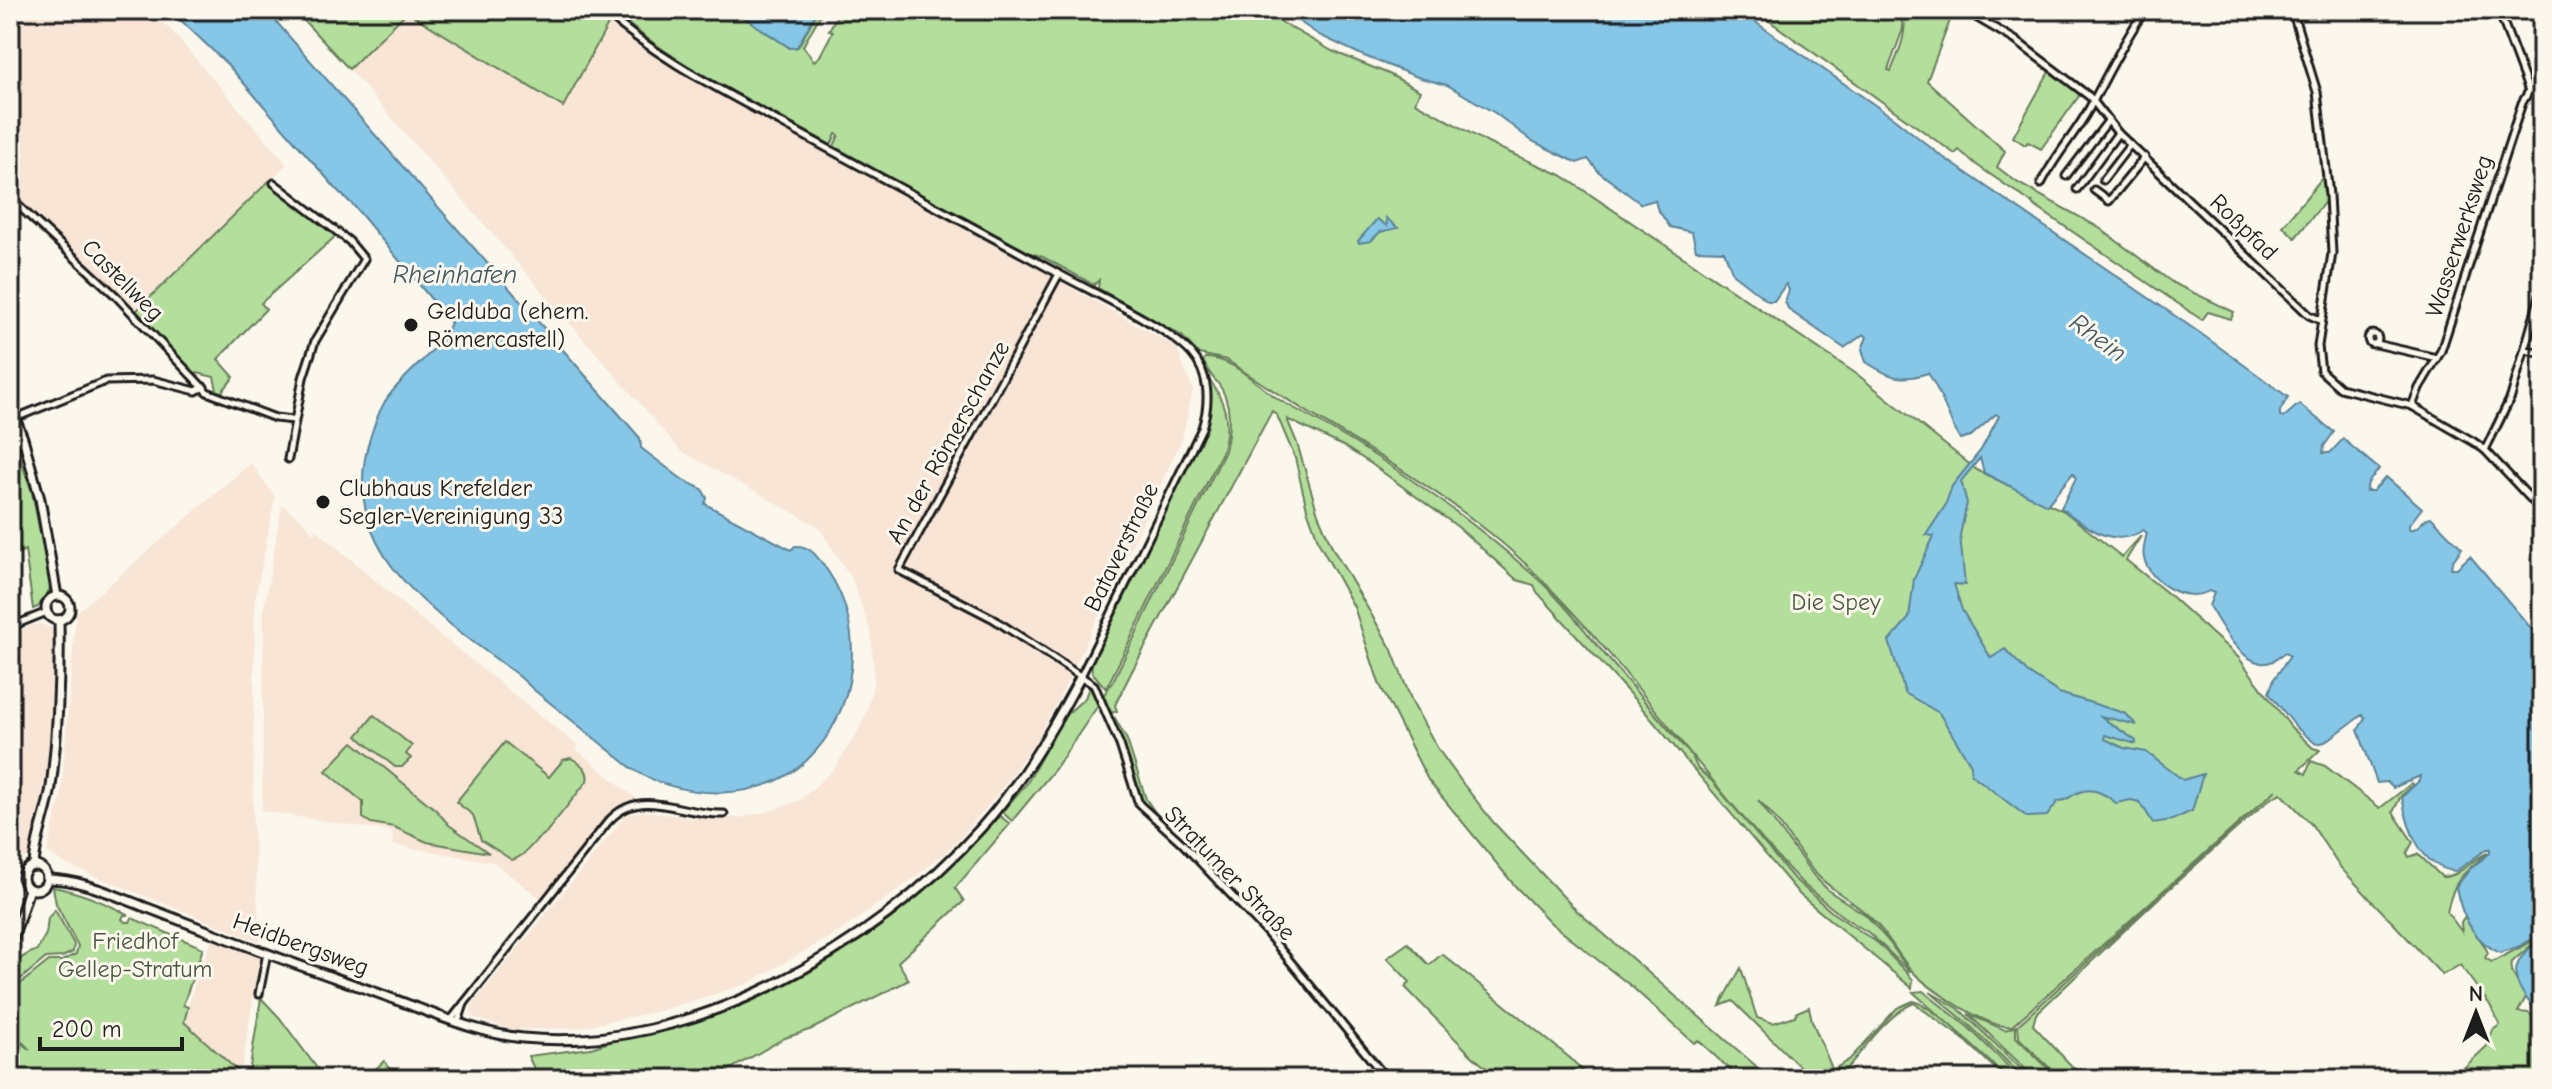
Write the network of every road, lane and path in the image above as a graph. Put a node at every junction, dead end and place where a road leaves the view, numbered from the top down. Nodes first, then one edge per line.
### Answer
1 (603, 10) edge
2 (1964, 10) edge
3 (2145, 10) edge
4 (2292, 10) edge
5 (2499, 11) edge
6 (2542, 81) edge
7 (2529, 91) junction
8 (2093, 100) junction
9 (2108, 121) junction
10 (2118, 133) junction
11 (2130, 145) junction
12 (2145, 157) junction
13 (2066, 176) dead end
14 (2103, 180) dead end
15 (274, 183) dead end
16 (2041, 184) dead end
17 (2077, 189) dead end
18 (2094, 190) dead end
19 (10, 198) edge
20 (1059, 274) junction
21 (2542, 288) edge
22 (2320, 320) junction
23 (2376, 344) dead end
24 (2526, 350) junction
25 (2542, 354) edge
26 (2437, 358) junction
27 (206, 389) junction
28 (2412, 406) junction
29 (11, 411) edge
30 (29, 414) junction
31 (294, 420) junction
32 (21, 432) junction
33 (24, 447) junction
34 (2485, 450) junction
35 (288, 459) dead end
36 (2542, 511) edge
37 (57, 596) junction
38 (47, 612) junction
39 (59, 620) junction
40 (10, 627) edge
41 (1081, 676) junction
42 (724, 814) dead end
43 (34, 866) junction
44 (47, 879) junction
45 (29, 889) junction
46 (10, 948) edge
47 (267, 953) junction
48 (259, 994) dead end
49 (454, 1021) junction
50 (1387, 1079) edge

1 - 20 street, Bataverstraße
2 - 8 street, Roßpfad
3 - 8 street
4 - 22 street
5 - 7 street
6 - 7 street, Wasserwerksweg
7 - 26 street, Wasserwerksweg
8 - 9 street, Roßpfad
8 - 16 street
9 - 10 street, Roßpfad
9 - 13 street
10 - 11 street, Roßpfad
10 - 17 street
11 - 12 street, Roßpfad
11 - 14 street
12 - 18 street
12 - 22 street, Roßpfad
15 - 31 street
19 - 27 street, Castellweg
20 - 41 street, Bataverstraße
20 - 41 street, An der Römerschanze
21 - 24 street
22 - 28 street
23 - 26 street
24 - 25 street
24 - 34 street
26 - 28 street, Wasserwerksweg
27 - 30 street
27 - 31 street
28 - 34 street
29 - 30 street
29 - 32 street
29 - 33 street
30 - 32 street
31 - 35 street
32 - 33 street
33 - 37 street
34 - 36 street
37 - 38 street
37 - 39 street
38 - 39 street
38 - 40 street
39 - 43 street
41 - 49 street, Bataverstraße
41 - 50 street, Stratumer Straße
42 - 49 street
43 - 44 street
43 - 45 street
44 - 45 street
44 - 47 street, Heidbergsweg
45 - 46 street
47 - 48 street
47 - 49 street, Heidbergsweg

